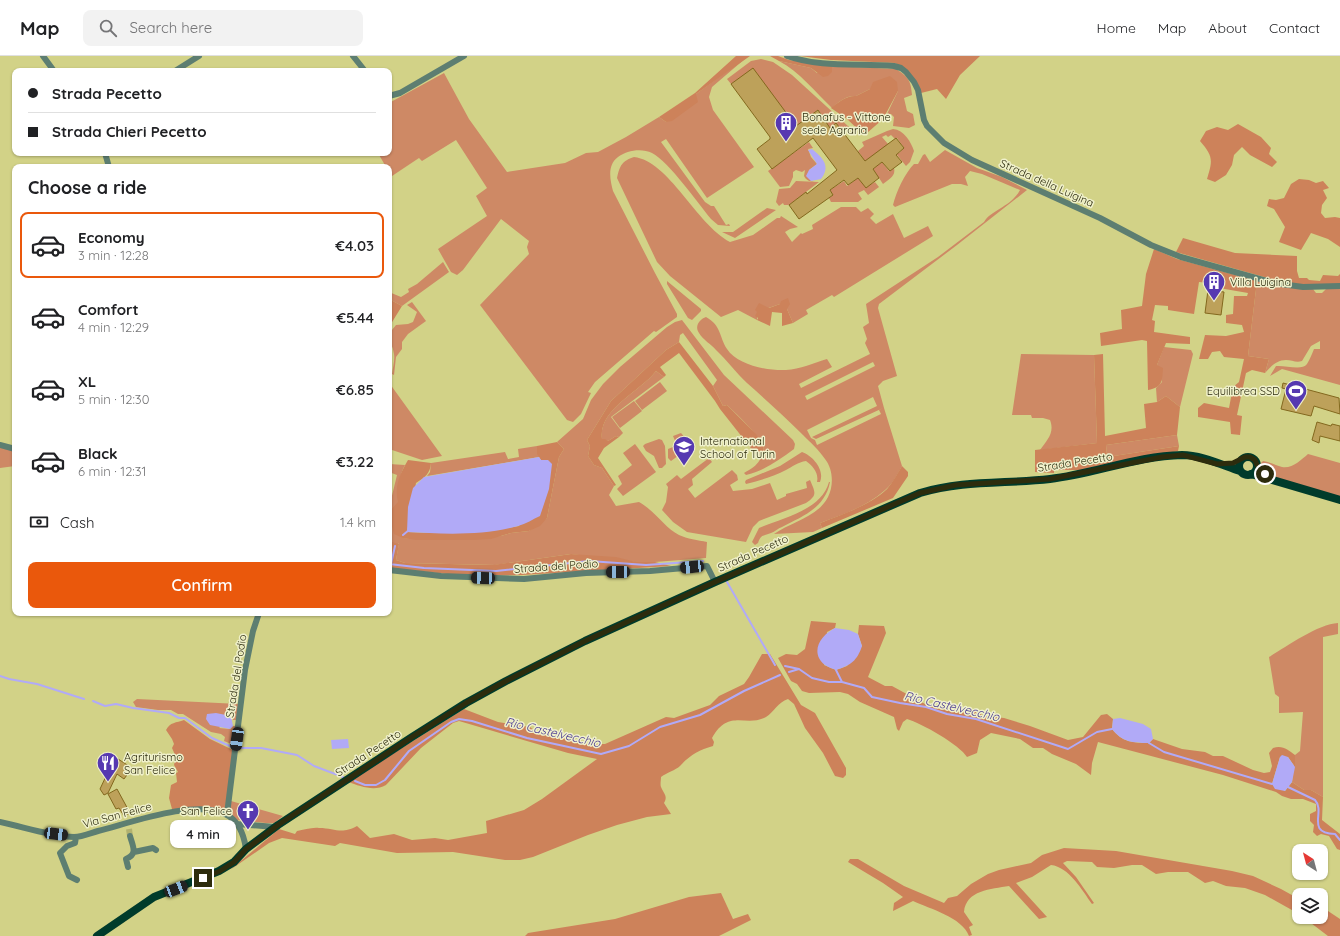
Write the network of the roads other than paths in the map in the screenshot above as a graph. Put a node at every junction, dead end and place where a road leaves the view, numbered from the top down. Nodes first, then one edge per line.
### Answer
1 (43, 56) edge
2 (199, 56) edge
3 (353, 56) edge
4 (464, 56) edge
5 (787, 56) edge
6 (52, 68) edge
7 (180, 68) edge
8 (363, 68) edge
9 (392, 95) edge
10 (1340, 286) edge
11 (0, 445) edge
12 (12, 448) edge
13 (1240, 460) junction
14 (1217, 464) junction
15 (1257, 465) junction
16 (1240, 471) junction
17 (1251, 474) junction
18 (1276, 481) junction
19 (1340, 500) edge
20 (392, 570) edge
21 (715, 582) junction
22 (258, 616) edge
23 (227, 814) junction
24 (0, 822) edge
25 (237, 824) junction
26 (274, 827) junction
27 (130, 836) tunnel mouth
28 (76, 837) junction
29 (246, 849) junction
30 (156, 850) dead end
31 (134, 852) junction
32 (128, 867) dead end
33 (77, 880) dead end
34 (98, 936) edge

1 - 6 street
2 - 7 street
3 - 8 street
4 - 9 street
5 - 10 street, Strada della Luigina
11 - 12 street
13 - 14 main road, Strada Pecetto
13 - 15 main road, Strada Pecetto
13 - 16 main road
14 - 16 main road, Strada Pecetto
14 - 21 main road, Strada Pecetto
15 - 17 main road
15 - 18 main road, Strada Pecetto
16 - 17 main road, Strada Pecetto
17 - 18 main road, Strada Pecetto
18 - 19 main road, Strada Pecetto
20 - 21 street, Strada del Podio
21 - 26 main road, Strada Pecetto
22 - 23 street, Strada del Podio
23 - 25 street
23 - 28 street, Via San Felice
24 - 28 street, Via San Felice
25 - 26 street
25 - 29 street
26 - 29 main road, Strada Pecetto
27 - 31 street
28 - 33 street
29 - 34 main road, Strada Pecetto
30 - 31 street
31 - 32 street

